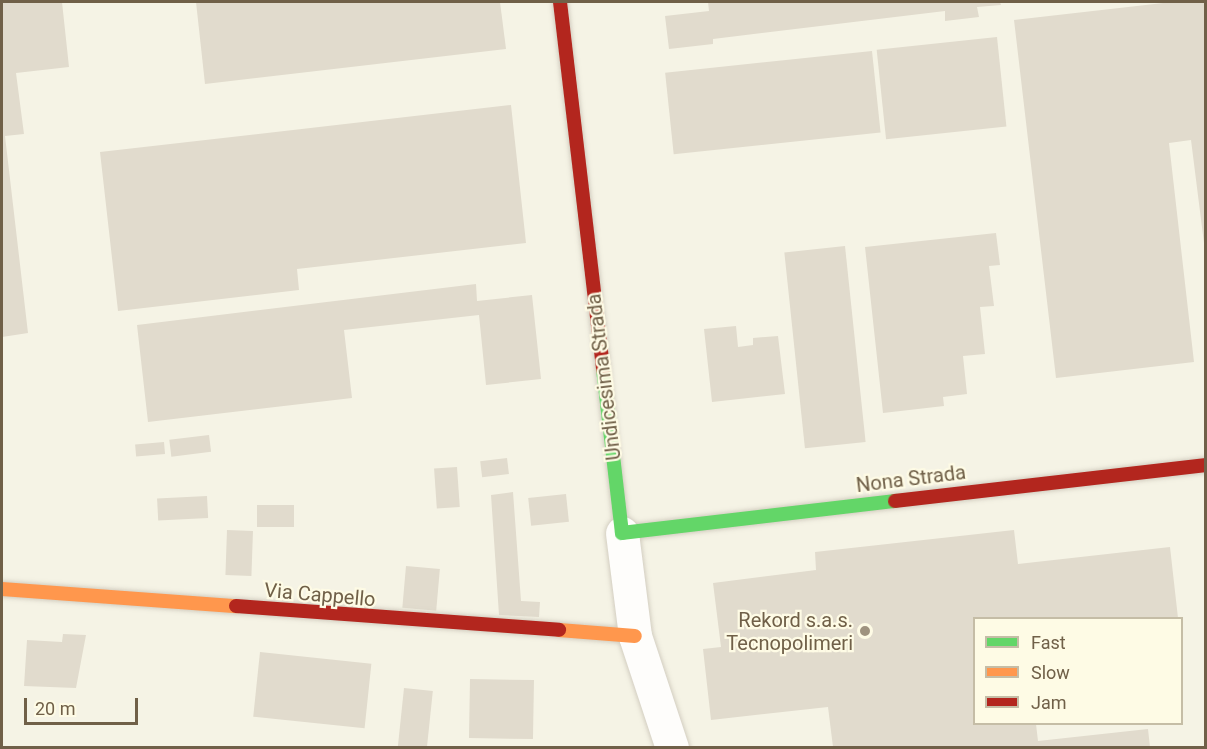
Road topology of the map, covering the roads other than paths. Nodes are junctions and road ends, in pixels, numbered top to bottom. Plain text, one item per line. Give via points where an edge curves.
1 (560, 2) edge
2 (1206, 465) edge
3 (622, 533) junction
4 (2, 589) edge
5 (634, 636) junction
6 (672, 747) edge

1 - 3 street, Undicesima Strada
2 - 3 street, Nona Strada
3 - 5 street, Undicesima Strada
4 - 5 street, Via Cappello
5 - 6 street, Undicesima Strada

